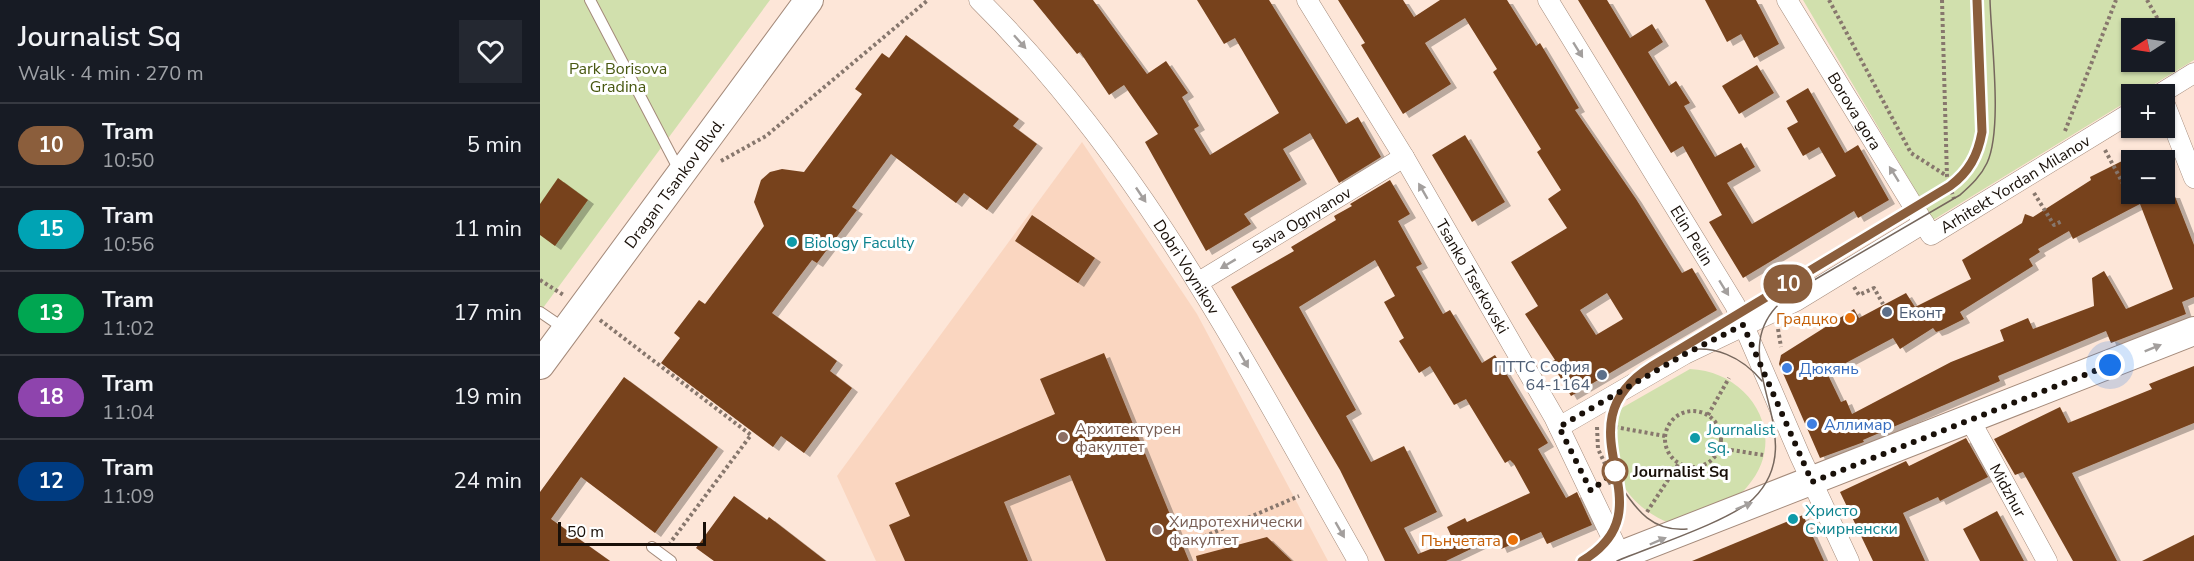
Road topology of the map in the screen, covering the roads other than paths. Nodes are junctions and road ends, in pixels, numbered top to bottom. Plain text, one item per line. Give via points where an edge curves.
1 (590, 0) edge
2 (809, 0) edge
3 (979, 0) edge
4 (1306, 0) edge
5 (1548, 0) edge
6 (1787, 0) edge
7 (2194, 74) edge
8 (2175, 87) edge
9 (2121, 119) edge
10 (2175, 129) edge
11 (1404, 157) junction
12 (681, 174) junction
13 (2194, 178) edge
14 (1924, 223) junction
15 (1199, 282) junction
16 (540, 312) edge
17 (1743, 325) junction
18 (566, 330) junction
19 (2194, 332) edge
20 (540, 365) edge
21 (1970, 420) junction
22 (1559, 427) junction
23 (1812, 482) junction
24 (652, 547) dead end
25 (667, 557) edge
26 (1617, 560) edge
27 (1358, 561) edge
28 (1849, 561) edge
29 (2046, 561) edge

1 - 12 lane
2 - 12 street, Dragan Tsankov Blvd.
3 -> 15 street, Dobri Voynikov via 1083,115
4 - 11 street, Tsanko Tserkovski
5 -> 17 street, Elin Pelin via 1735,305
14 -> 6 street, Borova gora
7 - 8 street
9 - 14 street, Arhitekt Yordan Milanov via 1932,235
10 - 13 street
11 -> 15 street, Sava Ognyanov
22 -> 11 street, Tsanko Tserkovski
12 - 18 street, Dragan Tsankov Blvd.
14 - 17 street, Arhitekt Yordan Milanov via 1796,301
15 -> 27 street, Dobri Voynikov
16 - 18 lane
17 - 22 street
17 - 23 street, Elin Pelin
18 - 20 street, Dragan Tsankov Blvd.
21 -> 19 street
21 - 23 street
21 - 29 street, Midzhur
22 - 26 street, Tsanko Tserkovski
26 -> 23 street
23 - 28 street, Elin Pelin
24 - 25 lane

